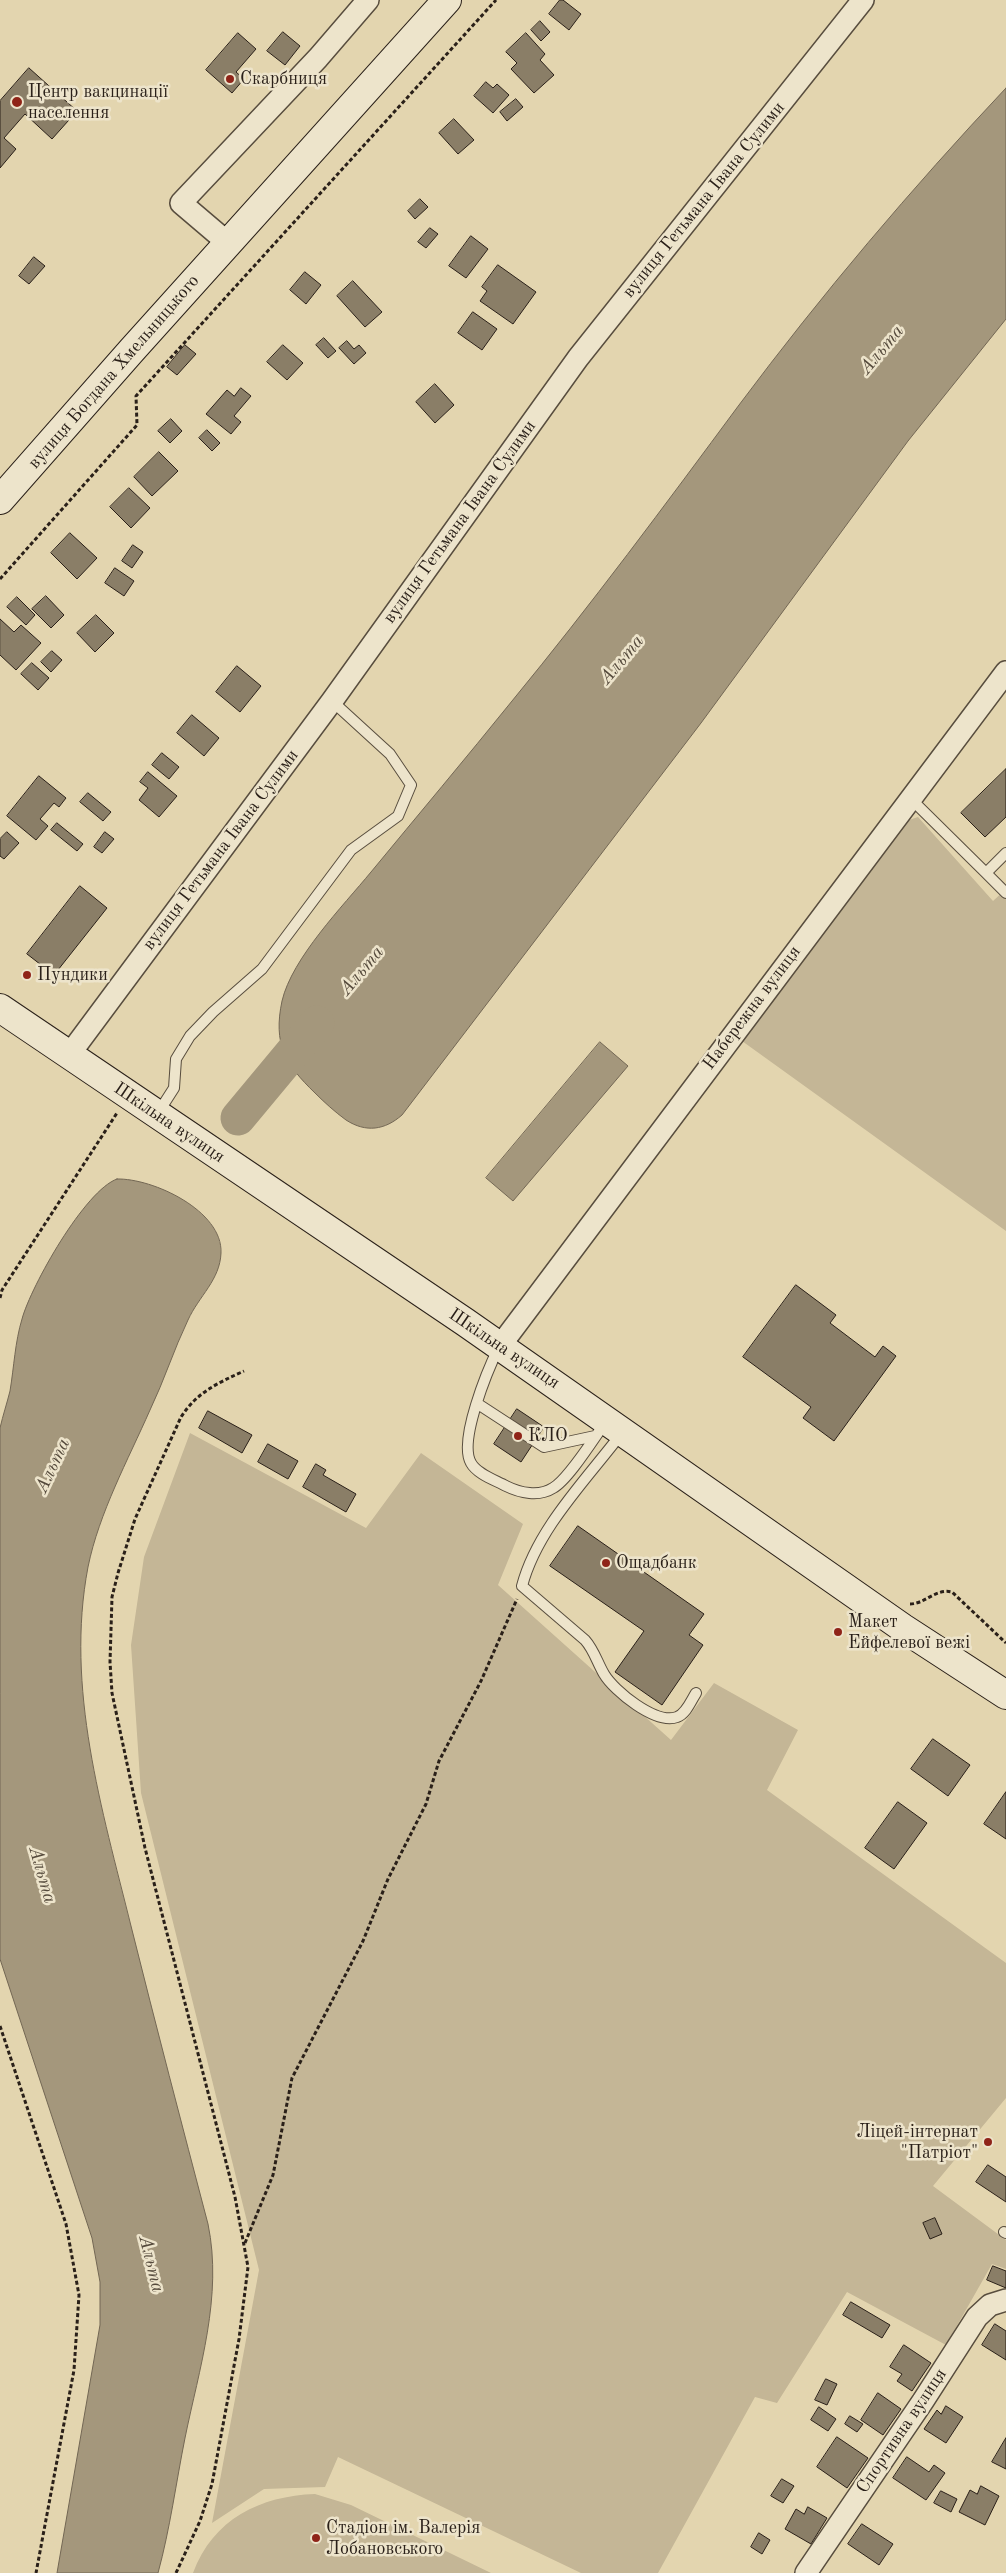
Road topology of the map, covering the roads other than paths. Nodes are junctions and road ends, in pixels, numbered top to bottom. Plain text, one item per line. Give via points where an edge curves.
1 (368, 0) edge
2 (447, 0) edge
3 (863, 0) edge
4 (228, 243) junction
5 (0, 500) edge
6 (1006, 672) edge
7 (332, 701) junction
8 (910, 798) junction
9 (1006, 853) edge
10 (986, 873) junction
11 (1006, 893) edge
12 (0, 1008) edge
13 (69, 1055) junction
14 (157, 1115) junction
15 (500, 1346) junction
16 (478, 1404) junction
17 (609, 1429) junction
18 (696, 1693) dead end
19 (1006, 1694) edge
20 (1006, 2300) edge
21 (806, 2573) edge

1 - 4 street via 313,64 181,203
2 - 4 main road, вулиця Богдана Хмельницького
3 - 7 street, вулиця Гетьмана Івана Сулими via 578,358
4 - 5 main road, вулиця Богдана Хмельницького
6 - 8 street, Набережна вулиця
7 - 13 street, вулиця Гетьмана Івана Сулими
7 - 14 lane via 390,754 411,785 398,816 351,850 262,969 190,1036 176,1059 174,1088
8 - 10 lane
8 - 15 street, Набережна вулиця
9 - 10 lane
10 - 11 lane
12 - 13 main road, Шкільна вулиця
13 - 14 main road, Шкільна вулиця
14 - 15 main road, Шкільна вулиця
15 - 16 lane
15 - 17 main road, Шкільна вулиця
16 - 17 lane via 544,1447
16 - 17 lane via 467,1438 471,1463 478,1470 521,1492 533,1494 554,1488
17 - 18 lane via 550,1526 527,1568 522,1586 585,1640 593,1649 603,1673 644,1710 660,1717 676,1717 684,1712
17 - 19 main road, Шкільна вулиця
20 - 21 street, Спортивна вулиця via 990,2305 977,2317

